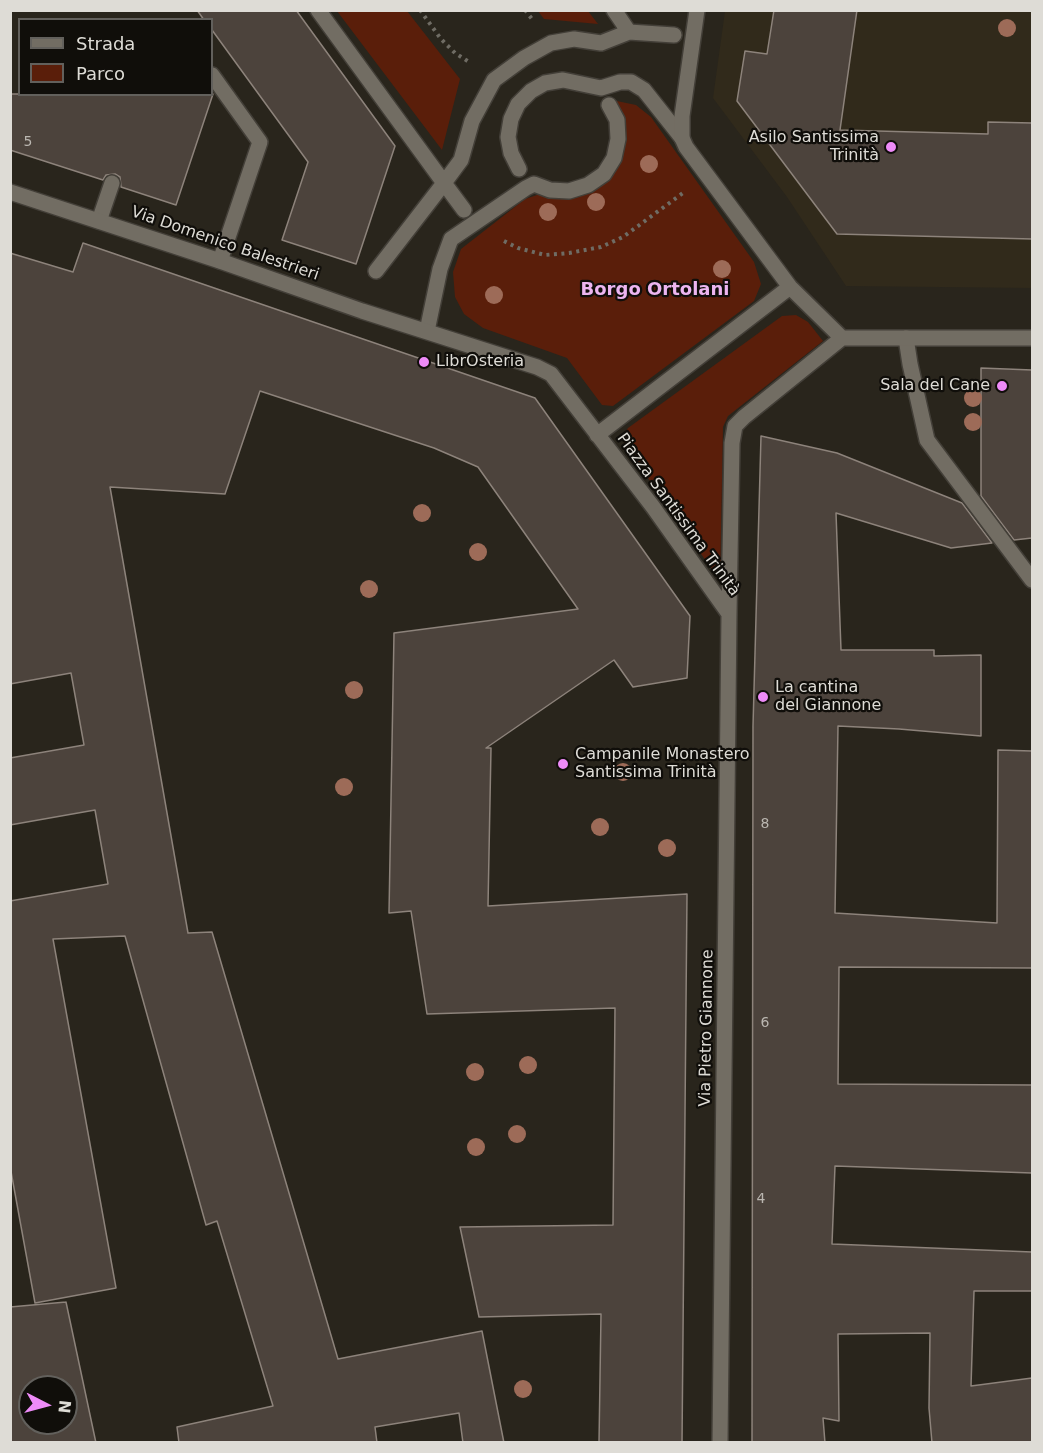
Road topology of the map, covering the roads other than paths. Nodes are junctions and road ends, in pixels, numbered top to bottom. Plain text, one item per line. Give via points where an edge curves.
1 (318, 10) edge
2 (614, 10) edge
3 (697, 10) edge
4 (630, 32) junction
5 (674, 35) dead end
6 (213, 76) edge
7 (609, 105) dead end
8 (682, 138) junction
9 (519, 169) dead end
10 (112, 183) dead end
11 (444, 183) junction
12 (10, 192) edge
13 (464, 210) dead end
14 (99, 221) junction
15 (220, 261) junction
16 (376, 271) dead end
17 (790, 287) junction
18 (427, 331) junction
19 (842, 338) junction
20 (906, 338) junction
21 (1032, 338) edge
22 (597, 435) junction
23 (1032, 580) edge
24 (729, 614) junction
25 (720, 1443) edge

1 - 11 street
2 - 4 street
3 - 8 street
4 - 5 street
4 - 11 street via 601,43 574,39 551,43 494,80 472,121 461,160
6 - 15 street via 260,142
7 - 18 street via 617,120 618,139 614,158 604,174 569,191 534,184 451,239 440,269
8 - 9 street via 644,90 631,82 601,88 563,80 545,83 518,104 511,119 509,145
8 - 17 street
10 - 14 street
11 - 13 street
11 - 16 street
12 - 14 street, Via Domenico Balestrieri
14 - 15 street, Via Domenico Balestrieri
15 - 18 street, Via Domenico Balestrieri
17 - 19 street
17 - 22 street, Piazza Santissima Trinità
18 - 22 street, Piazza Santissima Trinità via 551,374
19 - 20 street
19 - 24 street, Piazza Santissima Trinità via 735,426
20 - 21 street
20 - 23 street via 927,440
22 - 24 street, Piazza Santissima Trinità
24 - 25 street, Via Pietro Giannone

